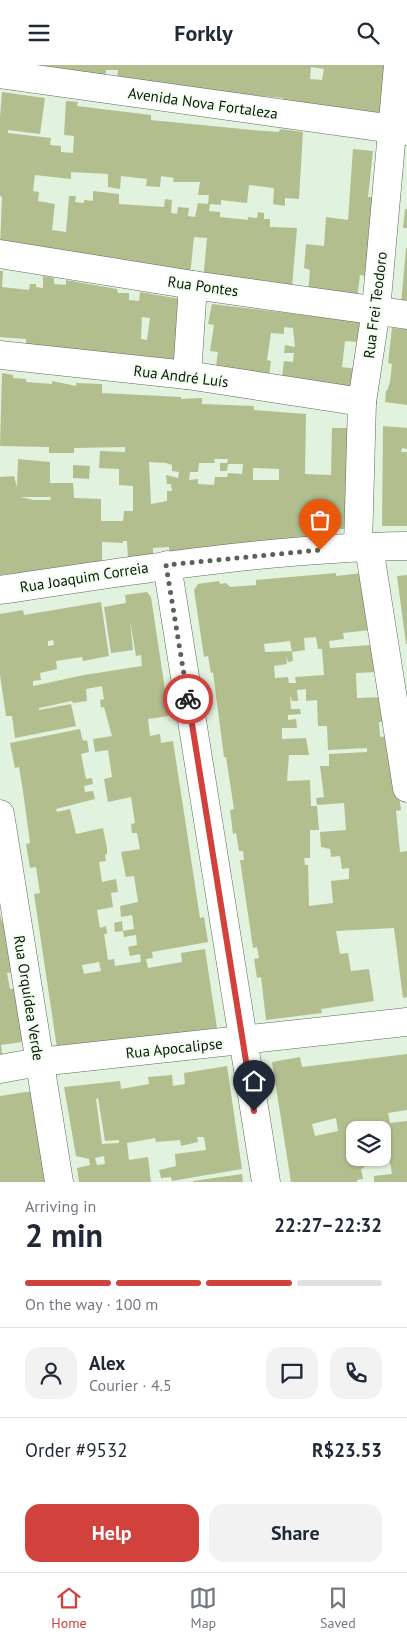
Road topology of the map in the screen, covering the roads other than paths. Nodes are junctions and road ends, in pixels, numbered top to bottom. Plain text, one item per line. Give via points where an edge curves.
1 (398, 65) edge
2 (0, 74) edge
3 (400, 130) edge
4 (0, 254) edge
5 (193, 285) junction
6 (376, 310) junction
7 (407, 315) edge
8 (0, 355) edge
9 (187, 375) junction
10 (362, 402) junction
11 (363, 546) junction
12 (407, 546) edge
13 (166, 565) junction
14 (0, 590) edge
15 (407, 788) edge
16 (0, 814) edge
17 (407, 1022) edge
18 (242, 1041) junction
19 (39, 1062) junction
20 (0, 1069) edge
21 (59, 1182) edge
22 (266, 1182) edge

1 - 3 street, Rua Frei Teodoro
2 - 3 street, Avenida Nova Fortaleza
3 - 6 street, Rua Frei Teodoro
4 - 5 street, Rua Pontes
5 - 6 street, Rua Pontes
5 - 9 street
6 - 7 street, Rua Pontes
6 - 10 street, Rua Frei Teodoro
8 - 9 street, Rua André Luís
9 - 10 street, Rua André Luís
10 - 11 street, Rua Frei Teodoro
11 - 12 street, Rua Joaquim Correia
11 - 13 street, Rua Joaquim Correia
11 - 15 street, Rua Frei Teodoro
13 - 14 street, Rua Joaquim Correia
13 - 18 street
16 - 19 street, Rua Orquídea Verde
17 - 18 street, Rua Apocalipse
18 - 19 street, Rua Apocalipse
18 - 22 street
19 - 20 street, Rua Apocalipse
19 - 21 street, Rua Orquídea Verde

